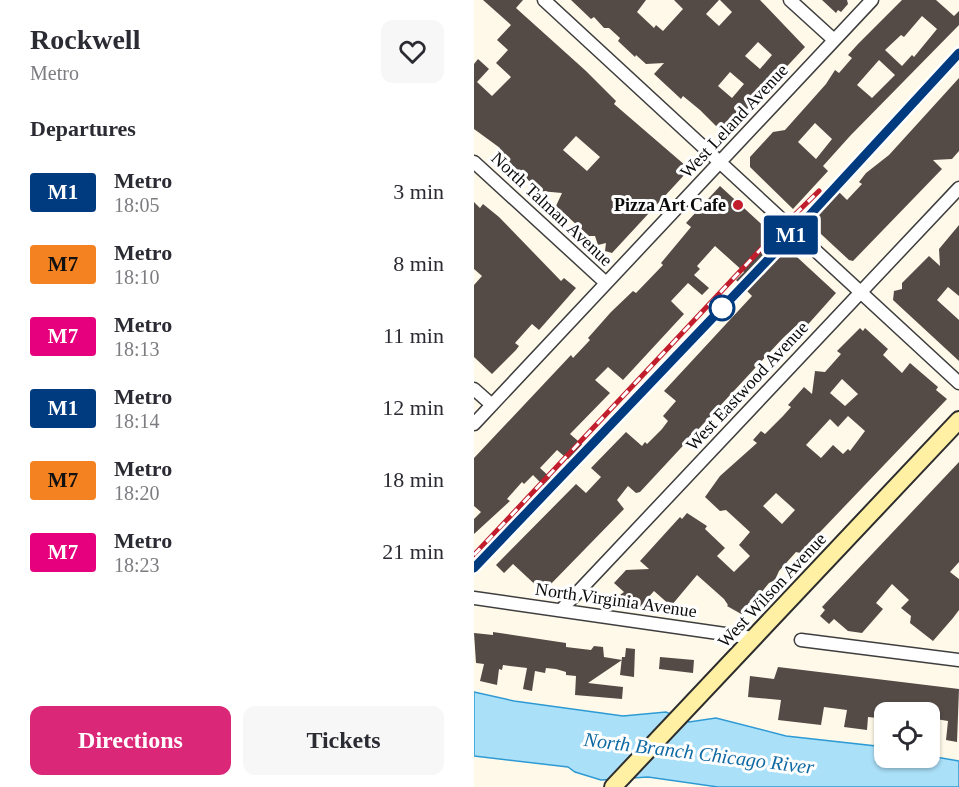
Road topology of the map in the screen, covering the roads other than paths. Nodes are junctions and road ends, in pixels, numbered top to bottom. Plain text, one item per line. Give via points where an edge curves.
1 (544, 0) edge
2 (790, 0) edge
3 (872, 0) edge
4 (834, 40) junction
5 (474, 162) edge
6 (720, 162) junction
7 (959, 188) edge
8 (606, 283) junction
9 (861, 292) junction
10 (959, 383) edge
11 (474, 389) edge
12 (492, 405) junction
13 (959, 420) edge
14 (474, 424) edge
15 (474, 598) edge
16 (561, 610) junction
17 (753, 638) junction
18 (801, 640) dead end
19 (956, 656) edge
20 (614, 786) edge

1 - 6 street
2 - 4 street
3 - 4 street, West Leland Avenue
4 - 6 street, West Leland Avenue
5 - 8 street, North Talman Avenue
6 - 8 street, West Leland Avenue
6 - 9 street
7 - 9 street, West Eastwood Avenue
8 - 12 street, West Leland Avenue
9 - 10 street
9 - 16 street, West Eastwood Avenue
11 - 12 street
12 - 14 street, West Leland Avenue
13 - 17 street, West Wilson Avenue
15 - 16 street, North Virginia Avenue
16 - 17 street, North Virginia Avenue
17 - 20 street, West Wilson Avenue
18 - 19 street

